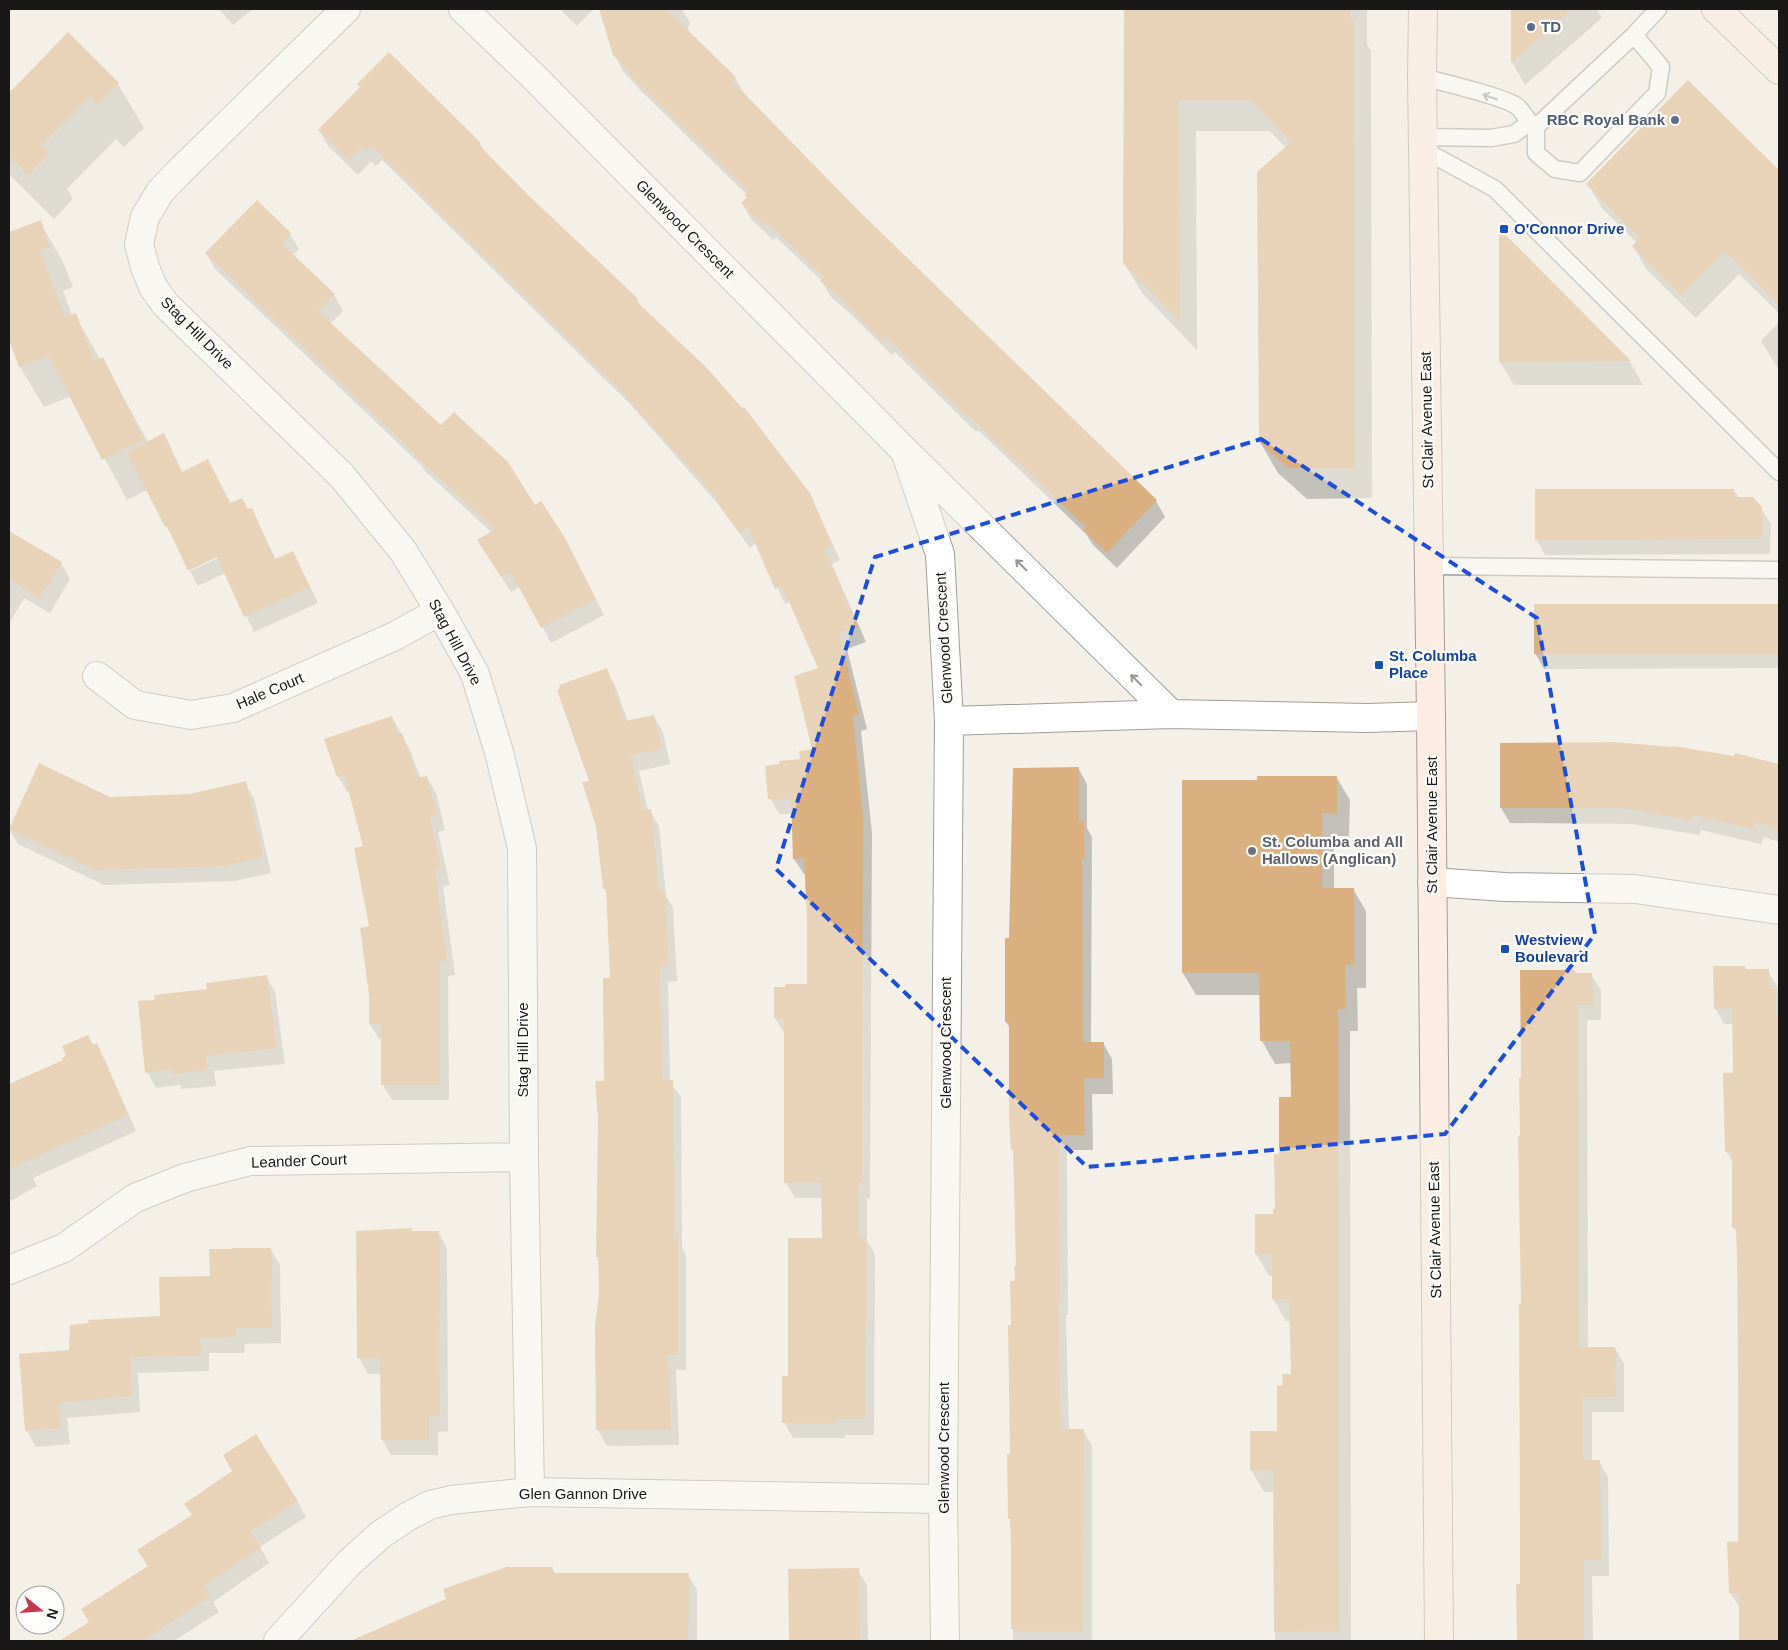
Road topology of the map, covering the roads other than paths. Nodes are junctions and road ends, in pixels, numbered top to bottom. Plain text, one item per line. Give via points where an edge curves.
1 (346, 9) edge
2 (462, 9) edge
3 (1658, 9) edge
4 (1716, 9) edge
5 (1424, 11) edge
6 (1634, 35) junction
7 (1779, 70) edge
8 (1422, 77) junction
9 (1532, 125) junction
10 (1424, 144) junction
11 (905, 451) junction
12 (1779, 472) edge
13 (1429, 566) junction
14 (1779, 570) edge
15 (440, 612) junction
16 (96, 676) dead end
17 (1171, 714) junction
18 (1431, 716) junction
19 (948, 721) junction
20 (1432, 882) junction
21 (1779, 910) edge
22 (524, 1157) junction
23 (9, 1270) edge
24 (530, 1492) junction
25 (943, 1499) junction
26 (278, 1641) edge
27 (945, 1641) edge
28 (1440, 1641) edge

1 - 15 street, Stag Hill Drive via 160,192 145,217 139,244 153,287 166,305 342,476 403,551
2 - 11 street, Glenwood Crescent via 531,74
3 - 6 lane
4 - 7 main road
5 - 8 main road, St Clair Avenue East
6 - 9 lane
6 - 9 lane via 1661,67 1657,94 1580,173 1555,169 1536,153
9 -> 8 lane via 1517,106
8 - 10 main road, St Clair Avenue East
9 - 10 lane via 1514,134
10 - 12 lane via 1495,189
10 - 13 main road, St Clair Avenue East
17 -> 11 street, Glenwood Crescent
11 - 19 street, Glenwood Crescent via 940,554
13 - 14 lane
13 - 18 main road, St Clair Avenue East
15 - 16 street, Hale Court via 395,636 233,708 191,715 135,705
15 - 22 street, Stag Hill Drive via 475,674 499,752 522,848
17 - 18 street
17 - 19 street
18 - 20 main road, St Clair Avenue East
19 - 25 street, Glenwood Crescent
20 - 21 street via 1635,889
20 - 28 main road, St Clair Avenue East
22 - 23 street, Leander Court via 250,1161 185,1178 135,1198 64,1248
22 - 24 street, Stag Hill Drive
24 - 25 street, Glen Gannon Drive
24 - 26 street, Glen Gannon Drive via 451,1500 407,1517 380,1535 350,1563
25 - 27 street, Glenwood Crescent

